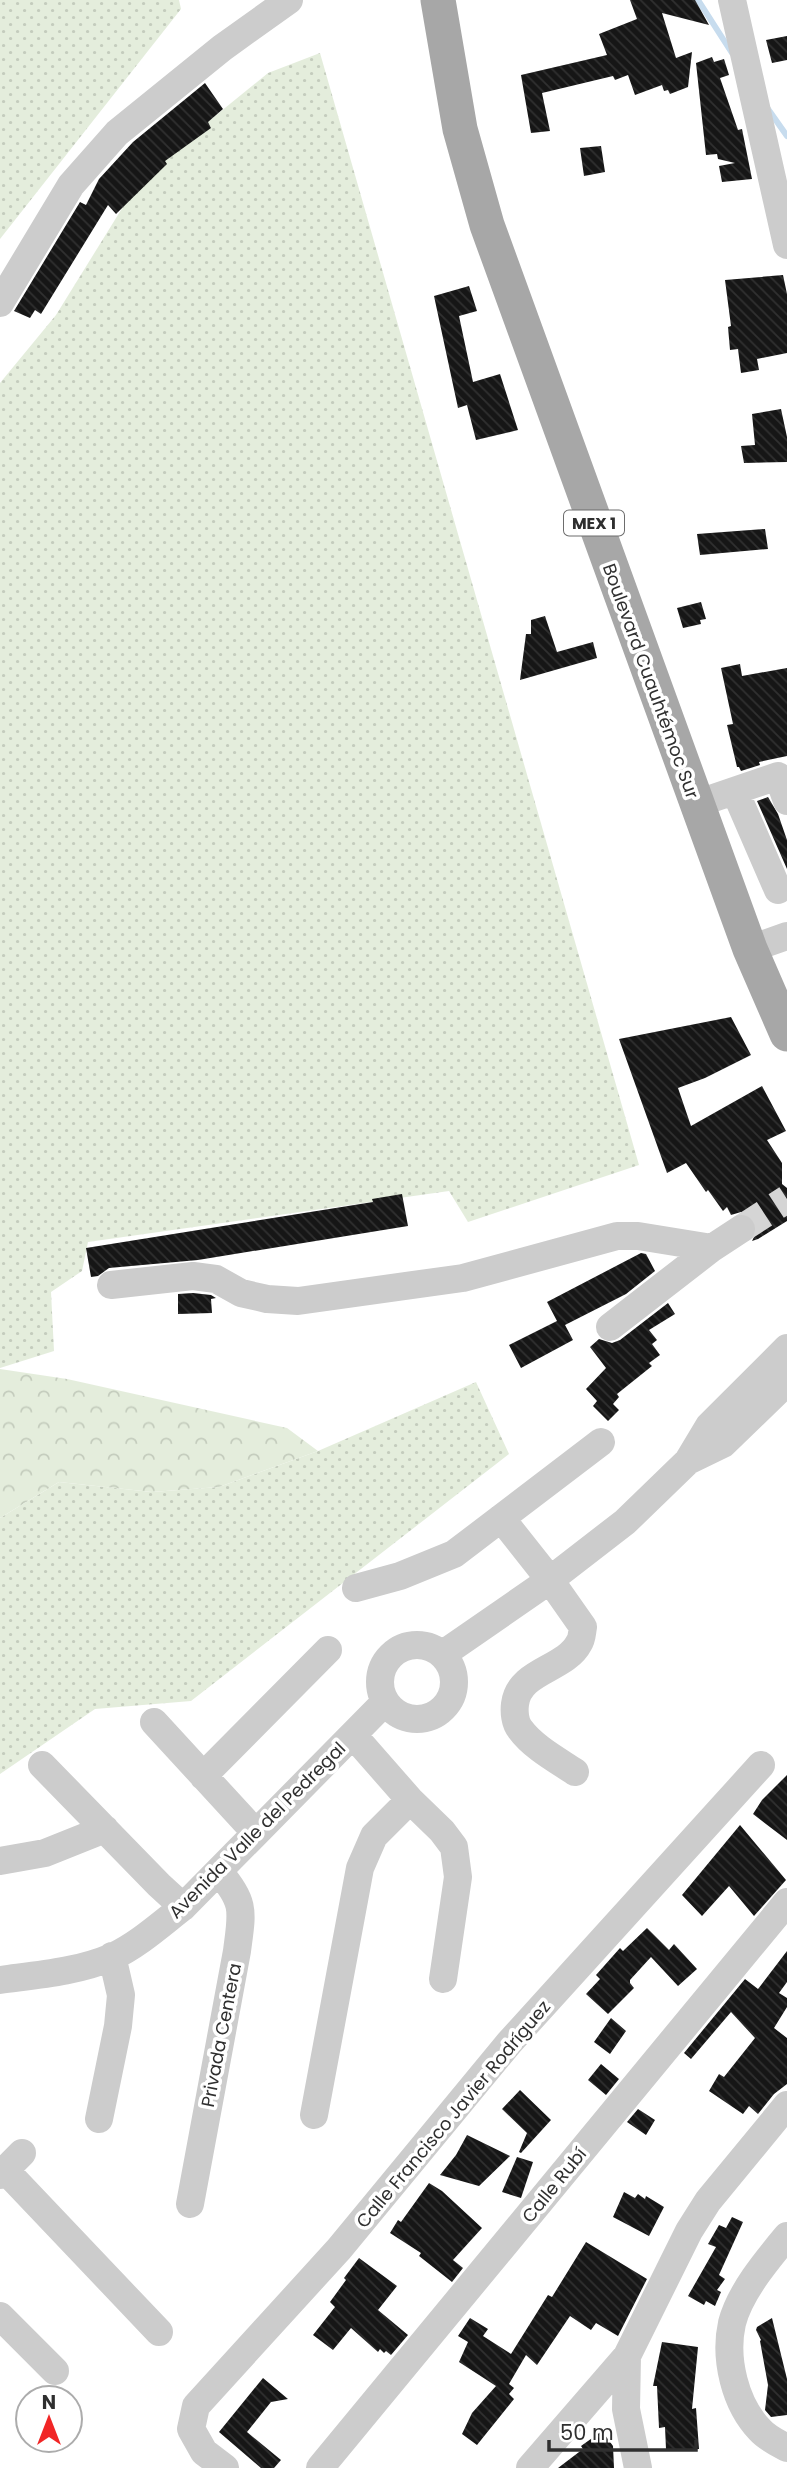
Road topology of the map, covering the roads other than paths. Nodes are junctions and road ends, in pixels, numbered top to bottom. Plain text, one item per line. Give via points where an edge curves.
1 (289, 0) edge
2 (438, 0) edge
3 (732, 2) edge
4 (787, 245) edge
5 (0, 303) edge
6 (735, 791) junction
7 (787, 801) edge
8 (696, 804) junction
9 (784, 894) edge
10 (787, 936) edge
11 (750, 949) junction
12 (787, 1034) edge
13 (741, 1229) tunnel mouth
14 (712, 1248) junction
15 (111, 1284) dead end
16 (610, 1327) dead end
17 (784, 1366) edge
18 (601, 1442) dead end
19 (501, 1518) junction
20 (550, 1580) junction
21 (356, 1588) dead end
22 (328, 1650) dead end
23 (443, 1654) junction
24 (385, 1702) junction
25 (154, 1722) dead end
26 (353, 1735) junction
27 (42, 1765) dead end
28 (761, 1765) dead end
29 (575, 1772) dead end
30 (203, 1776) junction
31 (410, 1800) junction
32 (105, 1829) junction
33 (256, 1833) junction
34 (0, 1861) edge
35 (219, 1872) junction
36 (787, 1902) edge
37 (183, 1907) junction
38 (113, 1956) junction
39 (443, 1979) dead end
40 (0, 1980) edge
41 (787, 2105) edge
42 (314, 2115) dead end
43 (99, 2119) dead end
44 (9, 2166) edge
45 (190, 2204) dead end
46 (787, 2236) edge
47 (0, 2316) edge
48 (159, 2332) dead end
49 (627, 2356) junction
50 (55, 2371) dead end
51 (626, 2409) junction
52 (787, 2448) edge
53 (787, 2458) edge
54 (225, 2468) edge
55 (320, 2468) edge
56 (530, 2468) edge
57 (620, 2468) edge
58 (638, 2468) edge
59 (776, 2468) edge

1 - 5 street via 117,133 72,185
2 - 8 main road, Boulevard Cuauhtémoc Sur / MEX 1 via 460,129 487,225
3 - 4 street
6 - 7 street via 778,776
6 - 8 street
6 - 9 street
8 - 11 main road, Boulevard Cuauhtémoc Sur / MEX 1
10 - 11 street
11 - 12 main road, Boulevard Cuauhtémoc Sur / MEX 1
13 - 14 street
14 - 15 street via 617,1236 463,1278 298,1301 241,1293 216,1279 193,1276
14 - 16 street
17 - 20 street via 723,1444 688,1461 625,1522
18 - 19 street
19 - 20 street
19 - 21 street via 453,1554
20 - 23 street
20 - 29 street via 583,1628 580,1642 516,1693 514,1711 525,1735
22 - 30 street
23 - 24 street via 413,1644 393,1653 381,1671
23 - 24 street via 455,1683 442,1711 411,1719
24 - 26 street, Avenida Valle del Pedregal
25 - 30 street
26 - 31 street
26 - 33 street, Avenida Valle del Pedregal
27 - 32 street
28 - 54 street, Calle Francisco Javier Rodríguez via 509,2043 339,2249 196,2406 191,2429 204,2452
30 - 33 street
31 - 39 street via 454,1847 458,1877
31 - 42 street via 374,1836 360,1868
32 - 34 street via 45,1853
32 - 37 street
33 - 35 street, Avenida Valle del Pedregal
35 - 37 street, Avenida Valle del Pedregal
35 - 45 street, Privada Centera via 236,1891 241,1915
36 - 55 street, Calle Rubí
37 - 38 street, Avenida Valle del Pedregal
38 - 40 street, Avenida Valle del Pedregal via 75,1968
38 - 43 street via 121,1995
41 - 49 street via 708,2200
44 - 48 street
46 - 52 street via 751,2282 733,2322 730,2358 739,2400 760,2431
47 - 50 street
49 - 51 street
49 - 56 street
51 - 57 street
51 - 58 street
53 - 59 street

